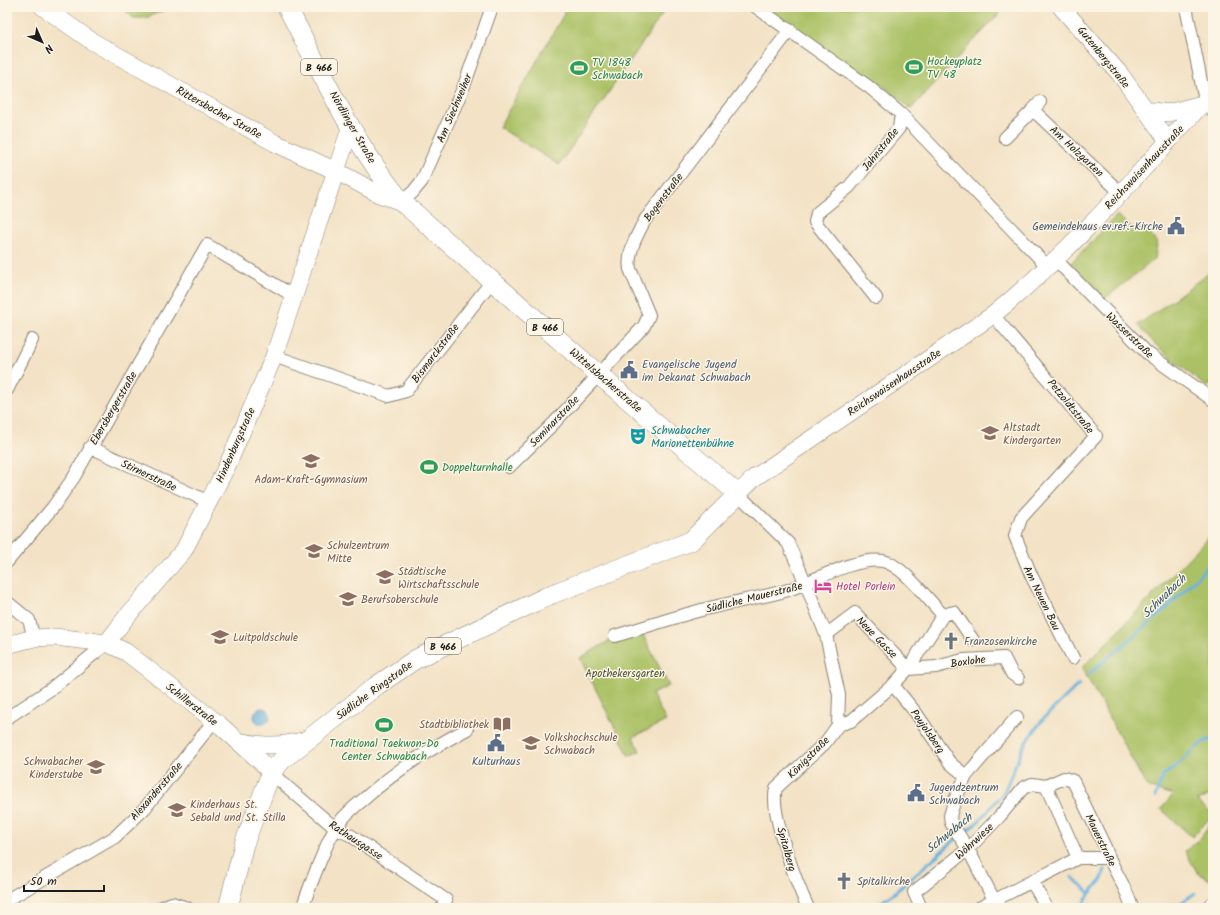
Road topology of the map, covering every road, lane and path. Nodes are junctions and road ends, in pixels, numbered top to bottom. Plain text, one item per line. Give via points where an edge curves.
1 (43, 7) edge
2 (287, 7) edge
3 (492, 7) edge
4 (756, 7) edge
5 (1061, 7) edge
6 (1186, 7) edge
7 (790, 30) junction
8 (1208, 103) edge
9 (1145, 110) junction
10 (901, 114) junction
11 (351, 126) junction
12 (1005, 138) dead end
13 (1168, 141) junction
14 (336, 171) junction
15 (1121, 193) junction
16 (402, 202) junction
17 (1052, 264) junction
18 (492, 281) junction
19 (294, 296) junction
20 (876, 298) dead end
21 (993, 315) junction
22 (32, 340) dead end
23 (274, 356) junction
24 (598, 374) junction
25 (7, 390) edge
26 (1213, 400) edge
27 (90, 446) junction
28 (509, 467) dead end
29 (738, 494) junction
30 (209, 502) junction
31 (1015, 536) joint
32 (7, 562) edge
33 (806, 584) junction
34 (7, 602) edge
35 (942, 615) junction
36 (826, 634) junction
37 (615, 636) dead end
38 (34, 638) junction
39 (973, 640) dead end
40 (107, 643) junction
41 (7, 645) edge
42 (1073, 658) dead end
43 (908, 669) junction
44 (1018, 678) dead end
45 (893, 685) junction
46 (1017, 717) dead end
47 (7, 718) edge
48 (214, 721) junction
49 (838, 725) junction
50 (467, 729) dead end
51 (307, 740) junction
52 (238, 741) junction
53 (270, 773) junction
54 (966, 776) junction
55 (1064, 778) joint
56 (1046, 786) junction
57 (776, 788) joint
58 (335, 828) junction
59 (966, 846) junction
60 (1078, 858) junction
61 (1108, 858) junction
62 (1032, 882) junction
63 (7, 900) edge
64 (994, 900) junction
65 (444, 904) edge
66 (160, 908) edge
67 (187, 908) edge
68 (228, 908) edge
69 (302, 908) edge
70 (808, 908) edge
71 (921, 908) edge
72 (979, 908) edge
73 (1047, 908) edge
74 (1132, 908) edge

1 - 14 street, Rittersbacher Straße via 93,42 275,143
2 - 11 main road, Nördlinger Straße / B 466
3 - 16 street, Am Siechweiher via 464,86 422,181
4 - 7 street, Jahnstraße
5 - 9 street, Gutenbergstraße via 1120,74
6 - 8 street
7 - 10 street, Jahnstraße via 869,87
7 - 24 street, Bogenstraße via 645,220 634,242 629,262 649,315 644,326
8 - 9 street via 1168,113
8 - 13 street, Reichswaisenhausstraße
9 - 13 street, Gutenbergstraße
10 - 17 street
10 - 20 street, Jahnstraße via 899,128 849,187 816,213 815,222
11 - 14 street, Hindenburgstraße
11 - 16 main road, Nördlinger Straße / B 466 via 384,181
12 - 15 street, Am Holzgarten via 1036,106
13 - 15 street, Reichswaisenhausstraße
14 - 16 street, Rittersbacher Straße via 379,194
14 - 19 street, Hindenburgstraße
15 - 17 street, Reichswaisenhausstraße
16 - 18 main road, Wittelsbacherstraße / B 466
17 - 21 street, Reichswaisenhausstraße
17 - 26 street, Wasserstraße via 1147,353
18 - 23 street, Bismarckstraße via 406,391 389,396
18 - 24 main road, Wittelsbacherstraße / B 466
19 - 23 street, Hindenburgstraße
19 - 27 street, Ebersbergerstraße via 207,245
21 - 29 street, Reichswaisenhausstraße via 754,478
21 - 31 street, Petzoldtstraße via 1096,436 1021,518
22 - 25 street
23 - 30 street, Hindenburgstraße
24 - 28 street, Seminarstraße via 553,424
24 - 29 main road, Wittelsbacherstraße / B 466
27 - 30 street, Stirnerstraße
27 - 32 street, Ebersbergerstraße via 74,477 53,507
29 - 33 street via 788,543
29 - 51 main road, Südliche Ringstraße / B 466 via 691,541 552,594 416,659 376,686
30 - 40 street, Hindenburgstraße via 184,550
31 - 42 street, Am Neuen Bau via 1021,555
33 - 35 street, Südliche Mauerstraße via 830,573 863,563 881,561 893,565
33 - 36 street
33 - 37 street, Südliche Mauerstraße via 706,609
34 - 38 street via 29,620
35 - 39 street, Boxlohe via 954,612
35 - 43 street
36 - 43 street, Neue Gasse via 854,613
36 - 49 street via 839,696
38 - 40 street via 54,637
38 - 41 street
40 - 47 street via 51,689
40 - 48 street, Schillerstraße via 126,652
43 - 44 street, Boxlohe via 936,667 963,660 1004,658 1012,674
43 - 45 street
45 - 49 street via 851,721
45 - 54 street, Poujolsberg via 916,713 950,763
46 - 54 street
48 - 52 street, Schillerstraße
48 - 63 street, Alexanderstraße via 145,808 115,837
49 - 57 street, Königstraße via 825,743
50 - 58 street via 392,774
51 - 52 street via 281,746 261,746
51 - 53 main road, Südliche Ringstraße / B 466
52 - 53 street, Schillerstraße
53 - 58 street, Rathausgasse
53 - 68 main road, Südliche Ringstraße / B 466 via 244,844
54 - 59 street via 950,816 951,823
55 - 56 street, Wöhrwiese
55 - 61 street, Mauerstraße via 1073,781
56 - 59 street, Wöhrwiese via 1032,784 1023,788 1000,816
56 - 60 street
57 - 70 street, Spitalberg via 776,812 798,885
58 - 65 street, Rathausgasse via 350,835
58 - 69 street
59 - 64 street
59 - 71 street, Wöhrwiese via 914,892
60 - 61 street
60 - 62 street
61 - 74 street, Mauerstraße via 1130,898
62 - 64 street
62 - 73 street
64 - 72 street
66 - 67 street via 172,903

